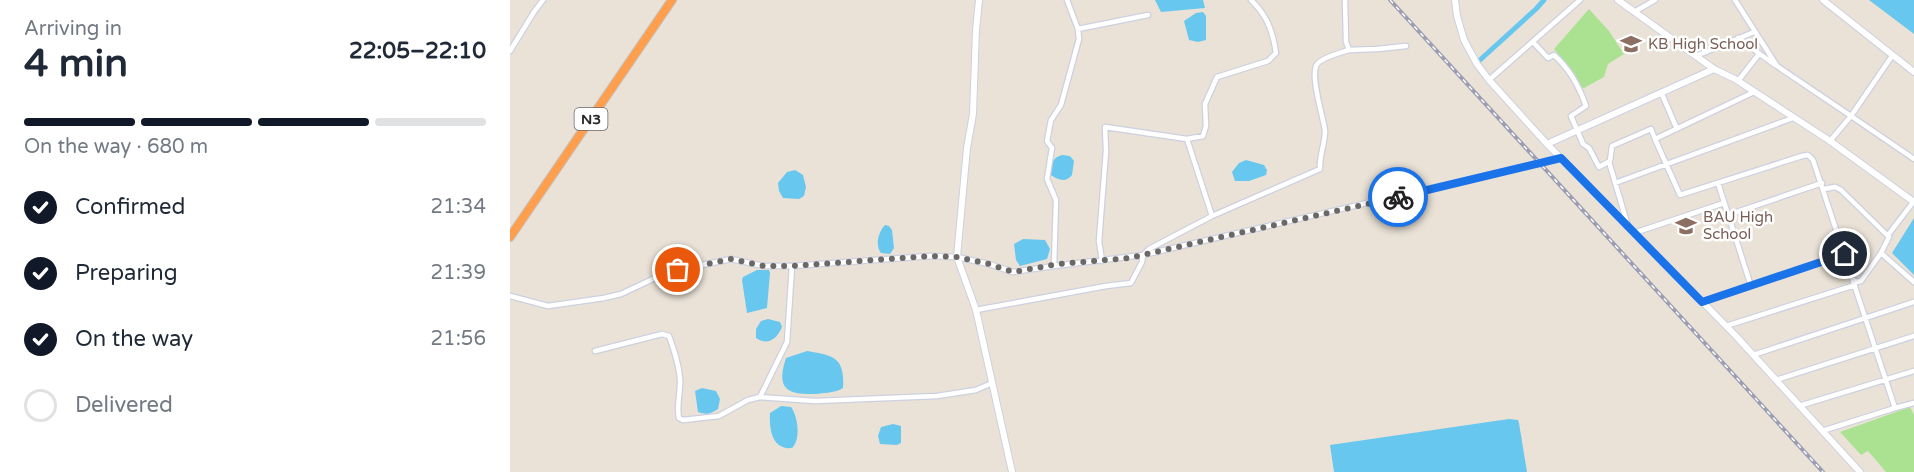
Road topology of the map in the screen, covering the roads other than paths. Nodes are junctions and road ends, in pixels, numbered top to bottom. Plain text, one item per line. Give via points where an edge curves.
1 (543, 0) edge
2 (672, 0) edge
3 (979, 0) edge
4 (1067, 0) edge
5 (1251, 0) edge
6 (1345, 0) edge
7 (1455, 0) edge
8 (1580, 0) edge
9 (1618, 0) edge
10 (1655, 0) edge
11 (1735, 0) edge
12 (1823, 0) edge
13 (1634, 12) junction
14 (1148, 15) dead end
15 (1078, 29) junction
16 (1754, 32) junction
17 (1738, 38) junction
18 (1533, 42) junction
19 (1406, 46) dead end
20 (1349, 50) junction
21 (510, 51) edge
22 (1759, 54) junction
23 (1696, 56) junction
24 (1892, 56) junction
25 (1777, 66) junction
26 (1714, 69) junction
27 (1914, 72) edge
28 (1489, 80) junction
29 (1738, 81) junction
30 (1661, 92) junction
31 (1754, 92) junction
32 (1851, 116) junction
33 (1793, 118) junction
34 (1677, 129) junction
35 (1577, 130) junction
36 (1187, 139) junction
37 (1655, 139) junction
38 (1830, 141) junction
39 (1547, 144) junction
40 (1561, 158) junction
41 (1914, 159) edge
42 (1609, 162) junction
43 (1666, 165) junction
44 (1615, 183) junction
45 (1718, 183) junction
46 (1822, 183) junction
47 (1824, 189) junction
48 (1914, 202) edge
49 (1724, 203) junction
50 (1728, 214) junction
51 (1212, 216) junction
52 (1631, 230) junction
53 (1888, 235) junction
54 (510, 237) edge
55 (1881, 253) junction
56 (1845, 254) junction
57 (1143, 255) junction
58 (957, 257) junction
59 (1101, 261) junction
60 (792, 266) junction
61 (1054, 266) junction
62 (1854, 282) junction
63 (1914, 282) edge
64 (1751, 286) junction
65 (510, 296) edge
66 (1702, 302) junction
67 (1914, 302) edge
68 (976, 310) junction
69 (1866, 317) junction
70 (1726, 326) junction
71 (1914, 336) edge
72 (1876, 348) junction
73 (595, 351) dead end
74 (1753, 355) junction
75 (1914, 371) edge
76 (1776, 380) junction
77 (1886, 380) junction
78 (992, 383) junction
79 (760, 397) junction
80 (1914, 402) edge
81 (1799, 406) junction
82 (1895, 408) junction
83 (1822, 431) junction
84 (1012, 472) edge
85 (1860, 472) edge

1 - 21 street
2 - 54 highway, N3
3 - 58 street via 973,114
4 - 15 street
5 - 36 street via 1267,18 1276,53 1268,61 1217,77 1205,104 1203,135
6 - 20 street
7 - 28 street via 1464,40
8 - 18 street
9 - 13 street
10 - 13 street
11 - 16 street
12 - 24 street
13 - 23 street
14 - 15 street
15 - 61 street via 1079,39 1061,105 1051,120 1047,141 1052,148 1047,178 1057,210
16 - 17 street
16 - 25 street
17 - 22 street
17 - 23 street
18 - 28 street
18 - 35 street via 1548,58 1558,58 1580,89 1586,106 1571,116
19 - 20 street
20 - 51 street via 1316,64 1325,134 1320,169
22 - 25 street
22 - 29 street
23 - 26 street
24 - 27 street
24 - 32 street
25 - 32 street
26 - 29 street
26 - 30 street
28 - 39 street
29 - 31 street
30 - 34 street
30 - 35 street
31 - 33 street
31 - 34 street
32 - 38 street
32 - 41 street
33 - 38 street
33 - 43 street
34 - 37 street
35 - 39 street
35 - 42 street via 1599,167
36 - 51 street
36 - 59 street via 1105,127
37 - 42 street via 1651,129 1612,146
37 - 43 street
38 - 48 street
39 - 40 street
40 - 52 street
40 - 57 street
42 - 44 street
43 - 44 street
43 - 45 street via 1680,195
44 - 52 street
45 - 46 street via 1808,155
45 - 49 street
46 - 47 street
46 - 50 street
47 - 53 street via 1841,190
47 - 56 street
48 - 53 street
49 - 50 street
49 - 52 street
50 - 64 street
51 - 57 street
52 - 66 street
53 - 55 street
55 - 62 street via 1861,281
55 - 63 street
56 - 62 street
56 - 64 street
57 - 59 street
57 - 68 street via 1131,283
58 - 60 street
58 - 61 street via 1013,272
58 - 68 street
59 - 61 street
60 - 65 street via 764,266 731,259 678,270 621,294 548,306
60 - 79 street via 787,342
62 - 69 street
62 - 70 street
64 - 66 street
66 - 70 street
67 - 69 street
68 - 78 street
69 - 72 street
69 - 74 street
70 - 74 street
71 - 72 street
72 - 76 street
72 - 77 street
73 - 79 street via 662,334 669,336 681,381 677,410 683,420 719,416
74 - 76 street
75 - 77 street
76 - 81 street
77 - 81 street
77 - 82 street
78 - 79 street via 976,390 937,396 815,400
78 - 84 street
80 - 82 street
81 - 83 street
82 - 83 street
83 - 85 street

